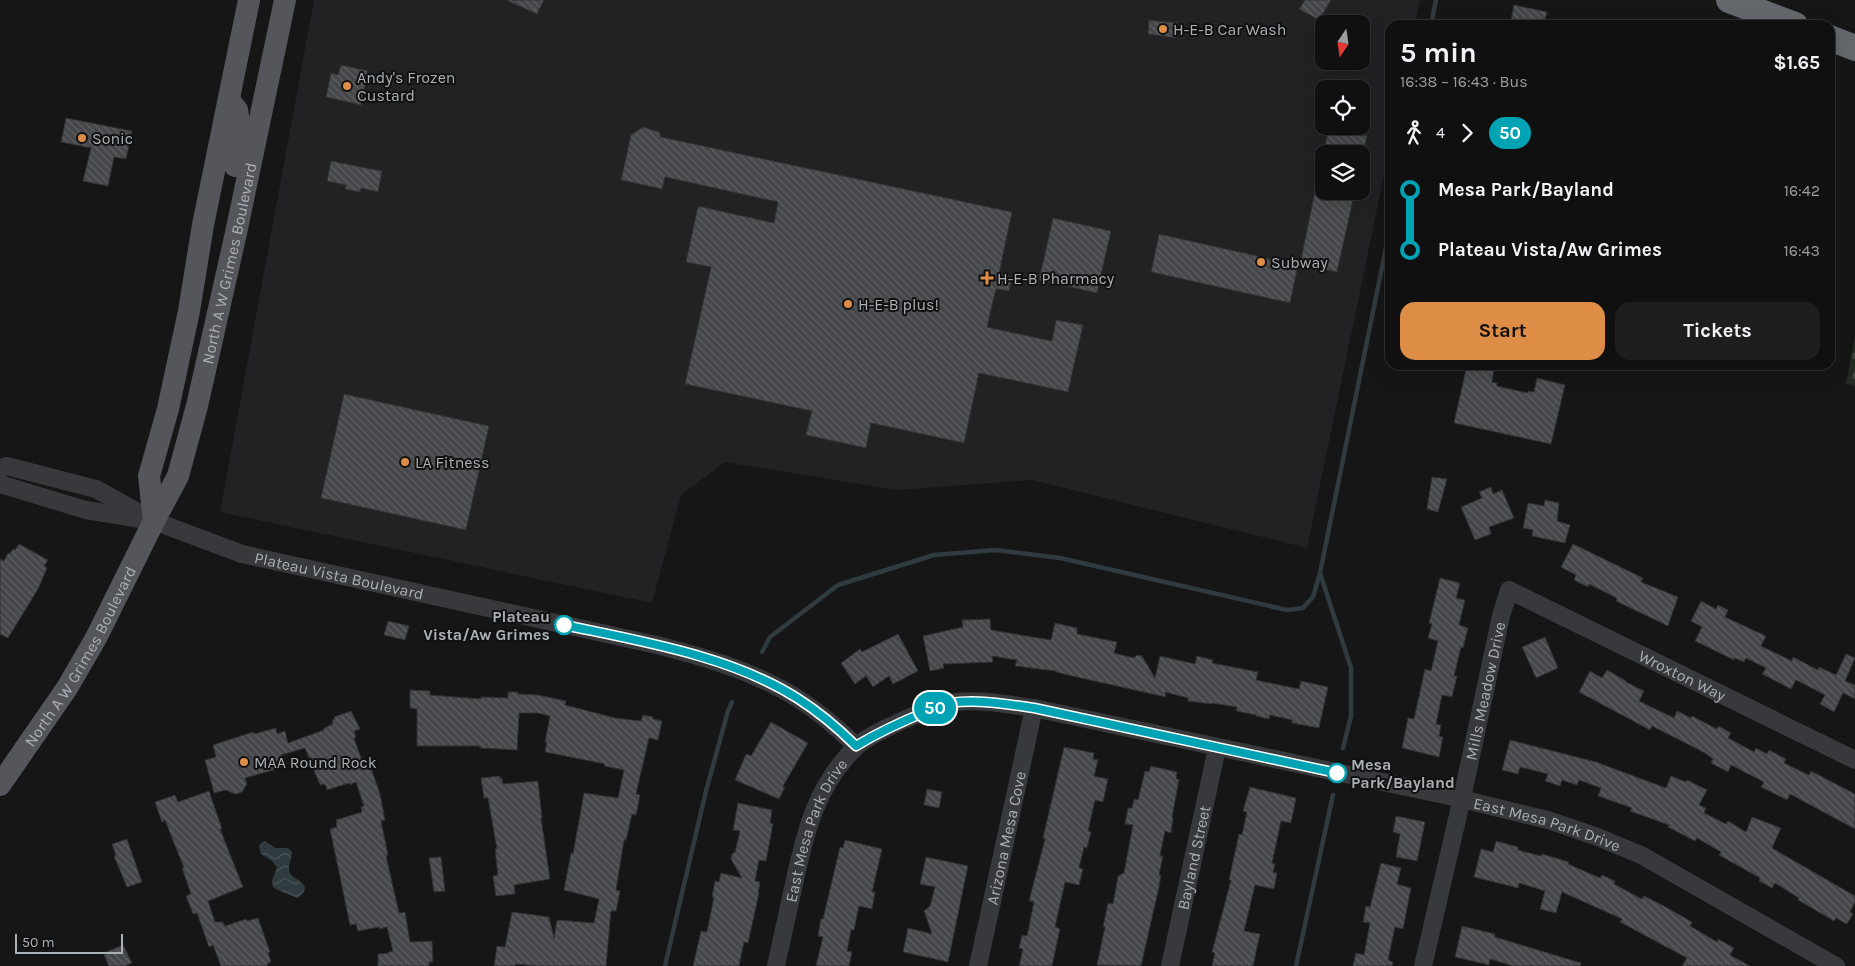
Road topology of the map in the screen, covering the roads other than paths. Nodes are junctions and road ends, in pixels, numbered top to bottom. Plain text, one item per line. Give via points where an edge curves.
1 (249, 0) edge
2 (285, 0) edge
3 (1730, 0) edge
4 (1782, 20) edge
5 (1835, 40) edge
6 (1855, 48) edge
7 (229, 100) junction
8 (224, 283) junction
9 (0, 468) edge
10 (0, 482) edge
11 (154, 521) junction
12 (1509, 590) joint
13 (1034, 708) junction
14 (856, 746) junction
15 (1217, 748) junction
16 (1855, 760) edge
17 (0, 786) edge
18 (1462, 798) junction
19 (776, 966) edge
20 (978, 966) edge
21 (1170, 966) edge
22 (1423, 966) edge
23 (1836, 966) edge

1 - 7 main road, North A W Grimes Boulevard
2 - 8 main road, North A W Grimes Boulevard
3 - 4 highway
5 - 6 highway
7 - 8 main road via 237,110 241,136 224,223
7 - 11 main road, North A W Grimes Boulevard via 187,321 168,409 149,476
8 - 11 main road, North A W Grimes Boulevard via 178,476
9 - 11 street, Plateau Vista Boulevard via 7,466 96,488
10 - 11 street, Plateau Vista Boulevard via 86,510
11 - 14 street, Plateau Vista Boulevard via 242,554 706,658 752,675 796,697
11 - 17 main road, North A W Grimes Boulevard via 72,680
12 - 16 street, Wroxton Way
12 - 18 street, Mills Meadow Drive
13 - 14 street, East Mesa Park Drive via 1002,703 948,703 878,732
13 - 15 street, East Mesa Park Drive
13 - 20 street, Arizona Mesa Cove
14 - 19 street, East Mesa Park Drive via 836,769 821,794 804,835
15 - 18 street, East Mesa Park Drive
15 - 21 street, Bayland Street
18 - 22 street, Mills Meadow Drive
18 - 23 street, East Mesa Park Drive via 1548,820 1641,855

